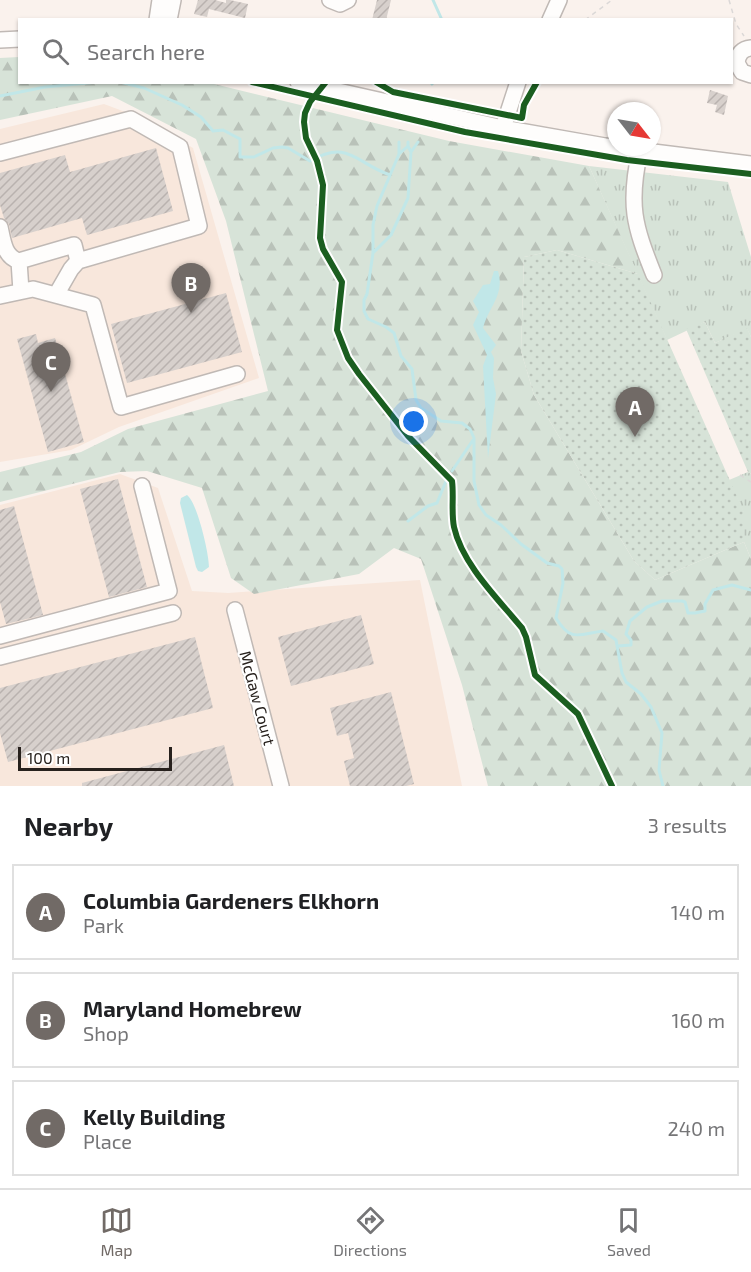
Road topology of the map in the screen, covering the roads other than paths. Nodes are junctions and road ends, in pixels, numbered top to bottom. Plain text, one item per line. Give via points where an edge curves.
1 (160, 0) edge
2 (173, 0) edge
3 (330, 0) edge
4 (348, 0) edge
5 (559, 0) edge
6 (157, 18) edge
7 (169, 18) edge
8 (551, 18) edge
9 (18, 39) edge
10 (0, 40) edge
11 (750, 48) edge
12 (751, 75) edge
13 (307, 84) edge
14 (517, 84) edge
15 (502, 128) junction
16 (607, 145) edge
17 (0, 153) edge
18 (661, 153) edge
19 (639, 156) edge
20 (751, 164) edge
21 (0, 227) edge
22 (19, 261) junction
23 (78, 261) junction
24 (654, 275) dead end
25 (21, 291) junction
26 (0, 296) edge
27 (56, 296) junction
28 (237, 374) dead end
29 (142, 486) dead end
30 (235, 610) dead end
31 (173, 613) dead end
32 (0, 636) edge
33 (0, 657) edge
34 (281, 786) edge

1 - 6 street
2 - 7 street
3 - 4 street via 340,4
5 - 8 street
9 - 10 street
11 - 12 street via 740,53 737,63 742,72
13 - 15 street
14 - 15 street
15 - 16 street
17 - 23 street via 131,119 180,147 199,226
18 - 20 street
19 - 24 street via 634,214
21 - 22 street via 9,255
22 - 23 street via 74,245
22 - 25 street
23 - 27 street
25 - 26 street
25 - 27 street
27 - 28 street via 93,305 121,407
29 - 32 street via 169,591
30 - 34 street, McGaw Court
31 - 33 street

